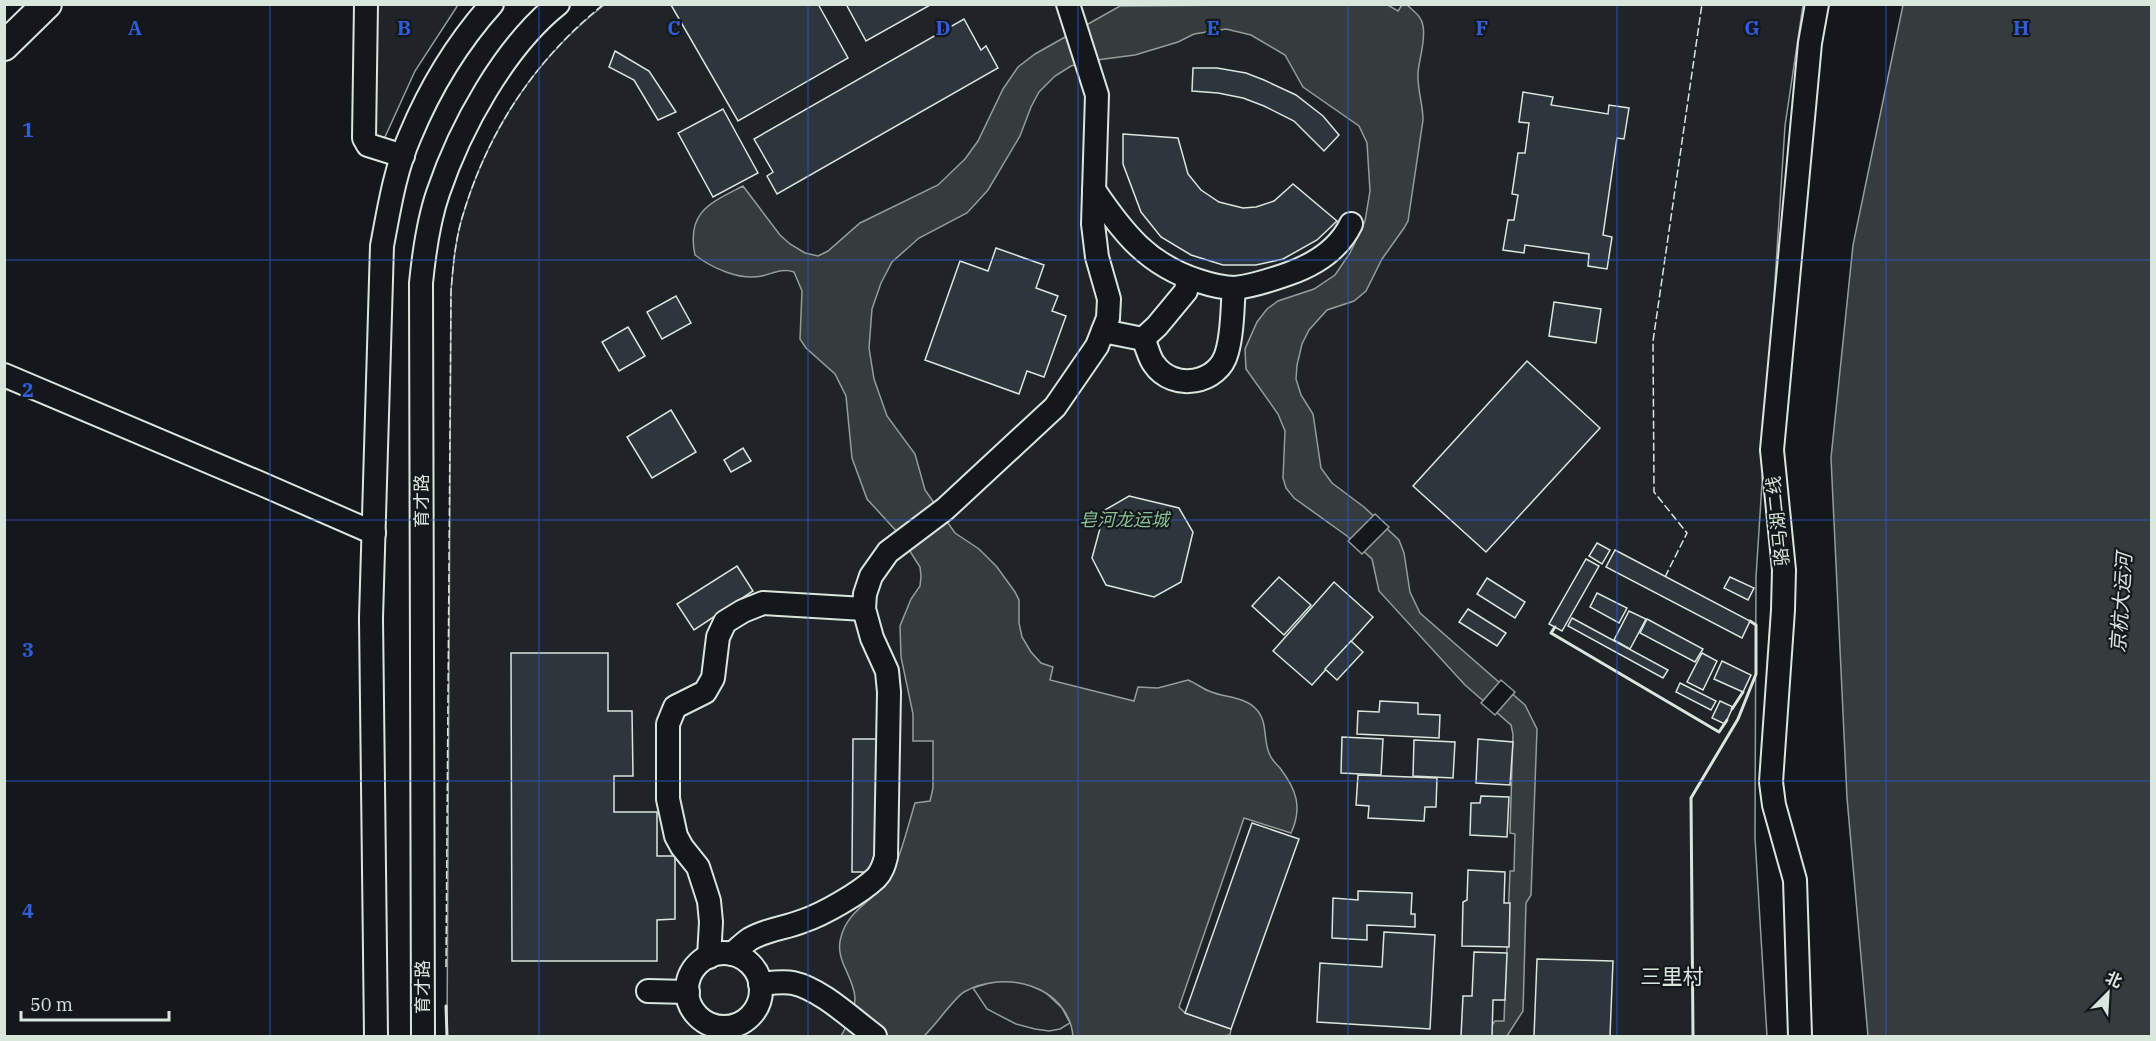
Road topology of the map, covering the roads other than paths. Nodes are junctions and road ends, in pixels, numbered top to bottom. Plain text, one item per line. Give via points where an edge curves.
1 (46, 4) edge
2 (366, 4) edge
3 (492, 4) edge
4 (558, 4) edge
5 (1068, 4) edge
6 (1816, 4) edge
7 (4, 46) edge
8 (403, 156) junction
9 (1094, 190) junction
10 (1351, 224) dead end
11 (1188, 278) junction
12 (1234, 288) junction
13 (1103, 331) junction
14 (1143, 339) junction
15 (4, 375) edge
16 (374, 533) junction
17 (864, 609) junction
18 (732, 954) junction
19 (709, 957) junction
20 (760, 984) junction
21 (648, 991) dead end
22 (688, 992) junction
23 (727, 1031) edge
24 (376, 1036) edge
25 (423, 1036) edge
26 (875, 1036) edge
27 (1800, 1036) edge

1 - 7 main road
2 - 8 street via 364,138 368,145
3 - 8 street via 469,30 437,81
4 - 25 street, 育才路 via 511,52 476,106 437,194 425,247 421,283
5 - 9 street via 1097,95
6 - 27 street, 骆马湖二线 via 1772,450 1784,580 1771,782 1795,880
8 - 16 street via 382,246
9 - 11 street via 1139,248 1162,266
9 - 13 street via 1092,224 1109,299
10 - 12 street via 1344,239 1322,258 1295,272
11 - 12 street
11 - 14 street via 1186,291
12 - 14 street via 1227,353 1219,369 1207,378 1182,381 1166,375 1154,364
13 - 14 street
13 - 17 street via 1055,407 945,509 888,552 871,576
15 - 16 street
16 - 24 street
17 - 18 street via 887,671 889,692 883,868 866,886 826,911 751,939
17 - 19 street via 763,603 743,611 725,622 718,637 713,678 705,692 675,707 668,724 668,799 676,836 698,867 709,901
18 - 19 street
18 - 20 street via 753,967
19 - 22 street via 692,973
20 - 23 street via 759,1002 753,1013
20 - 26 street via 792,982 829,1001
21 - 22 street
22 - 23 street via 699,1017

